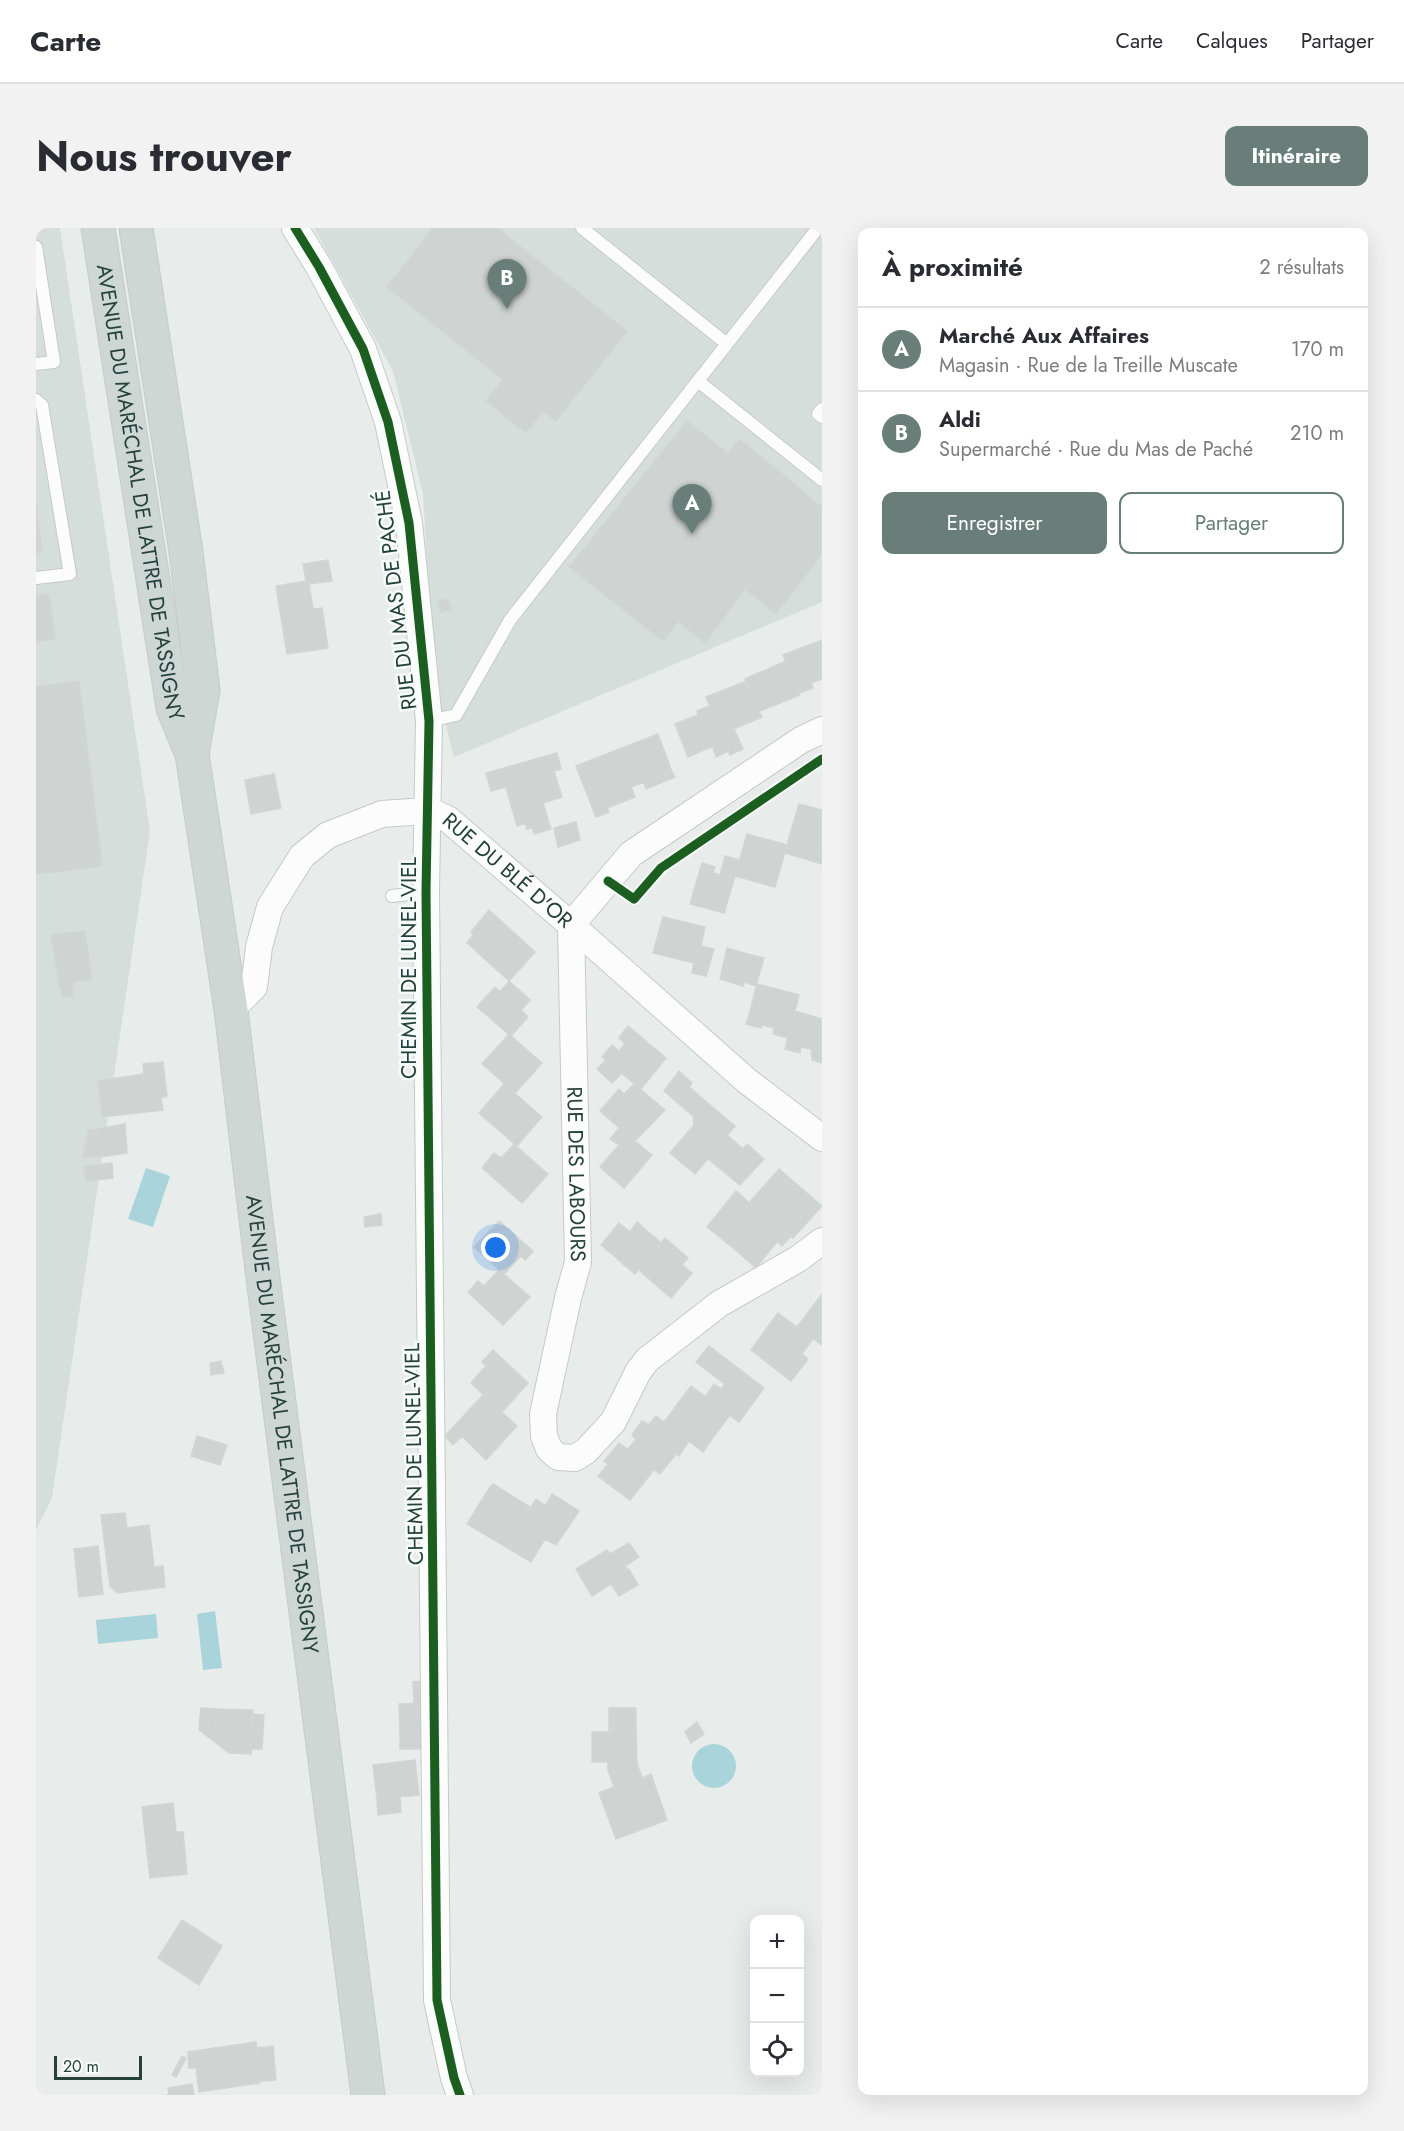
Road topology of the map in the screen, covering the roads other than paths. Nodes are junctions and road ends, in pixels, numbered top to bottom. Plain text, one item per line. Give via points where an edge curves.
1 (98, 228) edge
2 (136, 228) edge
3 (295, 228) edge
4 (582, 228) edge
5 (818, 228) edge
6 (36, 248) edge
7 (727, 344) junction
8 (36, 364) edge
9 (698, 381) junction
10 (36, 400) edge
11 (822, 409) edge
12 (822, 417) edge
13 (822, 480) edge
14 (36, 578) edge
15 (429, 721) junction
16 (822, 730) edge
17 (192, 754) junction
18 (426, 811) junction
19 (426, 892) junction
20 (392, 896) dead end
21 (571, 925) junction
22 (231, 1010) junction
23 (822, 1138) edge
24 (822, 1241) edge
25 (368, 2095) edge
26 (460, 2095) edge

1 - 17 main road, AVENUE DU MARÉCHAL DE LATTRE DE TASSIGNY via 173,708
2 - 17 main road, AVENUE DU MARÉCHAL DE LATTRE DE TASSIGNY via 186,552 202,690
3 - 15 street, RUE DU MAS DE PACHÉ via 363,349 388,422 409,523
4 - 7 lane
5 - 7 lane
6 - 8 lane via 54,362
7 - 9 lane
9 - 13 lane
9 - 15 lane via 510,620 456,715
10 - 14 lane via 42,405 70,574
11 - 12 lane via 818,414
15 - 18 street, RUE DU MAS DE PACHÉ
16 - 21 street via 801,740 632,854
17 - 22 main road, AVENUE DU MARÉCHAL DE LATTRE DE TASSIGNY
18 - 19 street, CHEMIN DE LUNEL-VIEL
18 - 21 street, RUE DU BLÉ D'OR via 449,820
18 - 22 street, RUE DU BLÉ D'OR via 382,814 328,835 302,856 270,908 259,947 254,987
19 - 20 lane
19 - 26 street, CHEMIN DE LUNEL-VIEL via 437,2000
21 - 23 street, RUE DU BLÉ D'OR via 747,1081
21 - 24 street, RUE DES LABOURS via 578,1263 543,1414 549,1449 558,1457 575,1458 586,1451 613,1422 647,1360 719,1304
22 - 25 main road, AVENUE DU MARÉCHAL DE LATTRE DE TASSIGNY

